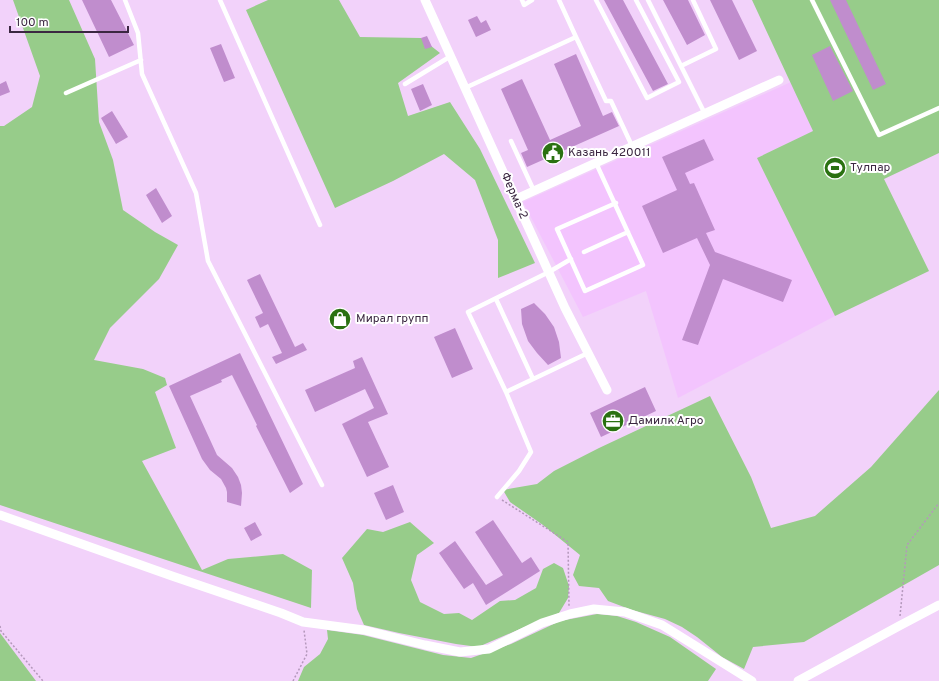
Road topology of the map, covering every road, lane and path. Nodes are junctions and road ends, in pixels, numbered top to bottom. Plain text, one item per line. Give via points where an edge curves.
1 (125, 0) edge
2 (220, 0) edge
3 (425, 0) edge
4 (522, 0) edge
5 (532, 0) edge
6 (559, 0) edge
7 (596, 0) edge
8 (636, 0) edge
9 (648, 0) edge
10 (693, 0) edge
11 (812, 0) edge
12 (576, 37) junction
13 (451, 56) junction
14 (141, 60) junction
15 (681, 66) junction
16 (779, 80) dead end
17 (406, 84) dead end
18 (465, 88) junction
19 (66, 93) dead end
20 (939, 108) edge
21 (705, 114) junction
22 (511, 141) dead end
23 (632, 146) junction
24 (596, 163) junction
25 (534, 191) junction
26 (516, 199) junction
27 (616, 203) junction
28 (320, 225) dead end
29 (628, 232) junction
30 (584, 252) dead end
31 (571, 259) junction
32 (549, 272) junction
33 (496, 299) junction
34 (588, 353) junction
35 (533, 379) junction
36 (607, 390) dead end
37 (506, 392) junction
38 (322, 485) dead end
39 (496, 497) joint
40 (939, 503) edge
41 (0, 515) edge
42 (939, 605) edge
43 (570, 614) junction
44 (303, 622) junction
45 (0, 626) edge
46 (899, 626) junction
47 (43, 681) edge
48 (293, 681) edge
49 (752, 681) edge
50 (798, 681) edge

1 - 14 lane via 138,34
2 - 28 lane
3 - 13 street, Ферма-2
4 - 5 lane via 524,5
6 - 12 lane
7 - 8 lane via 647,98 679,82
9 - 15 lane
10 - 15 lane via 716,49
11 - 20 lane via 879,135
12 - 18 lane
12 - 23 lane via 606,101 611,101
13 - 17 lane
13 - 18 street, Ферма-2
14 - 19 lane
14 - 38 lane via 142,74 196,193 208,261
15 - 21 lane
16 - 21 street
18 - 26 street, Ферма-2
21 - 23 street
22 - 25 lane
23 - 24 street
24 - 25 street
24 - 27 lane
25 - 26 street
26 - 32 street, Ферма-2
27 - 29 lane
27 - 31 lane via 557,229
29 - 30 lane
29 - 31 lane via 643,265 585,291
31 - 32 lane
32 - 33 lane
32 - 34 street, Ферма-2
33 - 35 lane
33 - 37 lane via 468,312
34 - 35 lane
34 - 36 street, Ферма-2
35 - 37 lane
37 - 39 lane via 531,452 519,471
39 - 43 path via 568,542
40 - 46 path via 907,545
41 - 44 street
42 - 46 street
43 - 44 street via 542,623 489,649 460,652 364,630
43 - 49 street via 594,609 625,612 662,625
44 - 48 path via 307,654
45 - 47 path via 1,631
46 - 50 street

